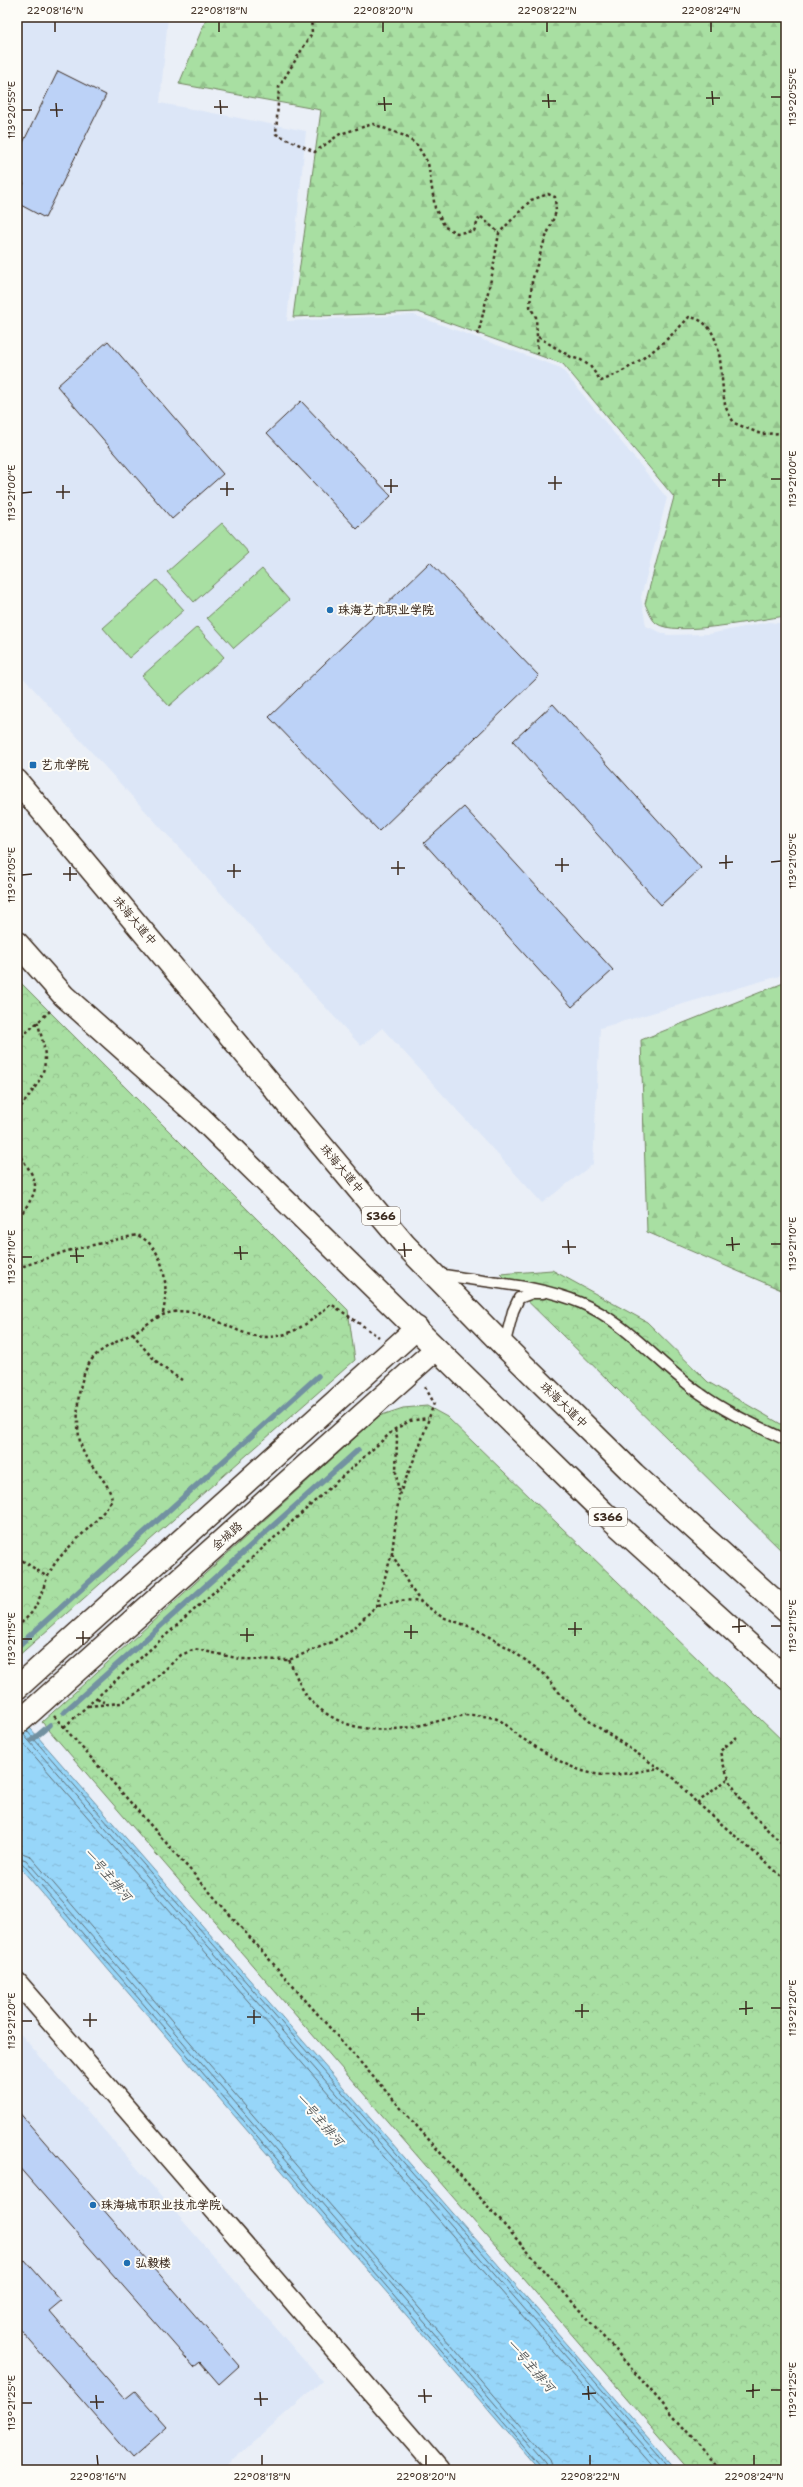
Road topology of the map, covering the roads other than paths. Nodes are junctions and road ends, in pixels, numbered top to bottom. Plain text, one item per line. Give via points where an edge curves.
1 (17, 781) edge
2 (17, 943) edge
3 (432, 1272) junction
4 (549, 1293) junction
5 (417, 1328) junction
6 (504, 1346) junction
7 (436, 1349) junction
8 (786, 1440) edge
9 (786, 1611) edge
10 (786, 1678) edge
11 (17, 1688) edge
12 (21, 1720) edge
13 (17, 1982) edge
14 (439, 2470) edge

1 - 3 main road, 珠海大道中 / S366 via 405,1245
2 - 5 main road, S366 via 64,996 202,1118
3 - 4 lane via 469,1280 532,1287
3 - 6 main road, 珠海大道中 / S366
4 - 6 lane via 532,1293 519,1298
4 - 8 lane via 581,1303 614,1322 700,1394
5 - 7 main road, S366
5 - 11 main road
6 - 9 main road, 珠海大道中 / S366 via 634,1474
7 - 10 main road, S366 via 603,1512
7 - 12 main road, 金城路
13 - 14 street

